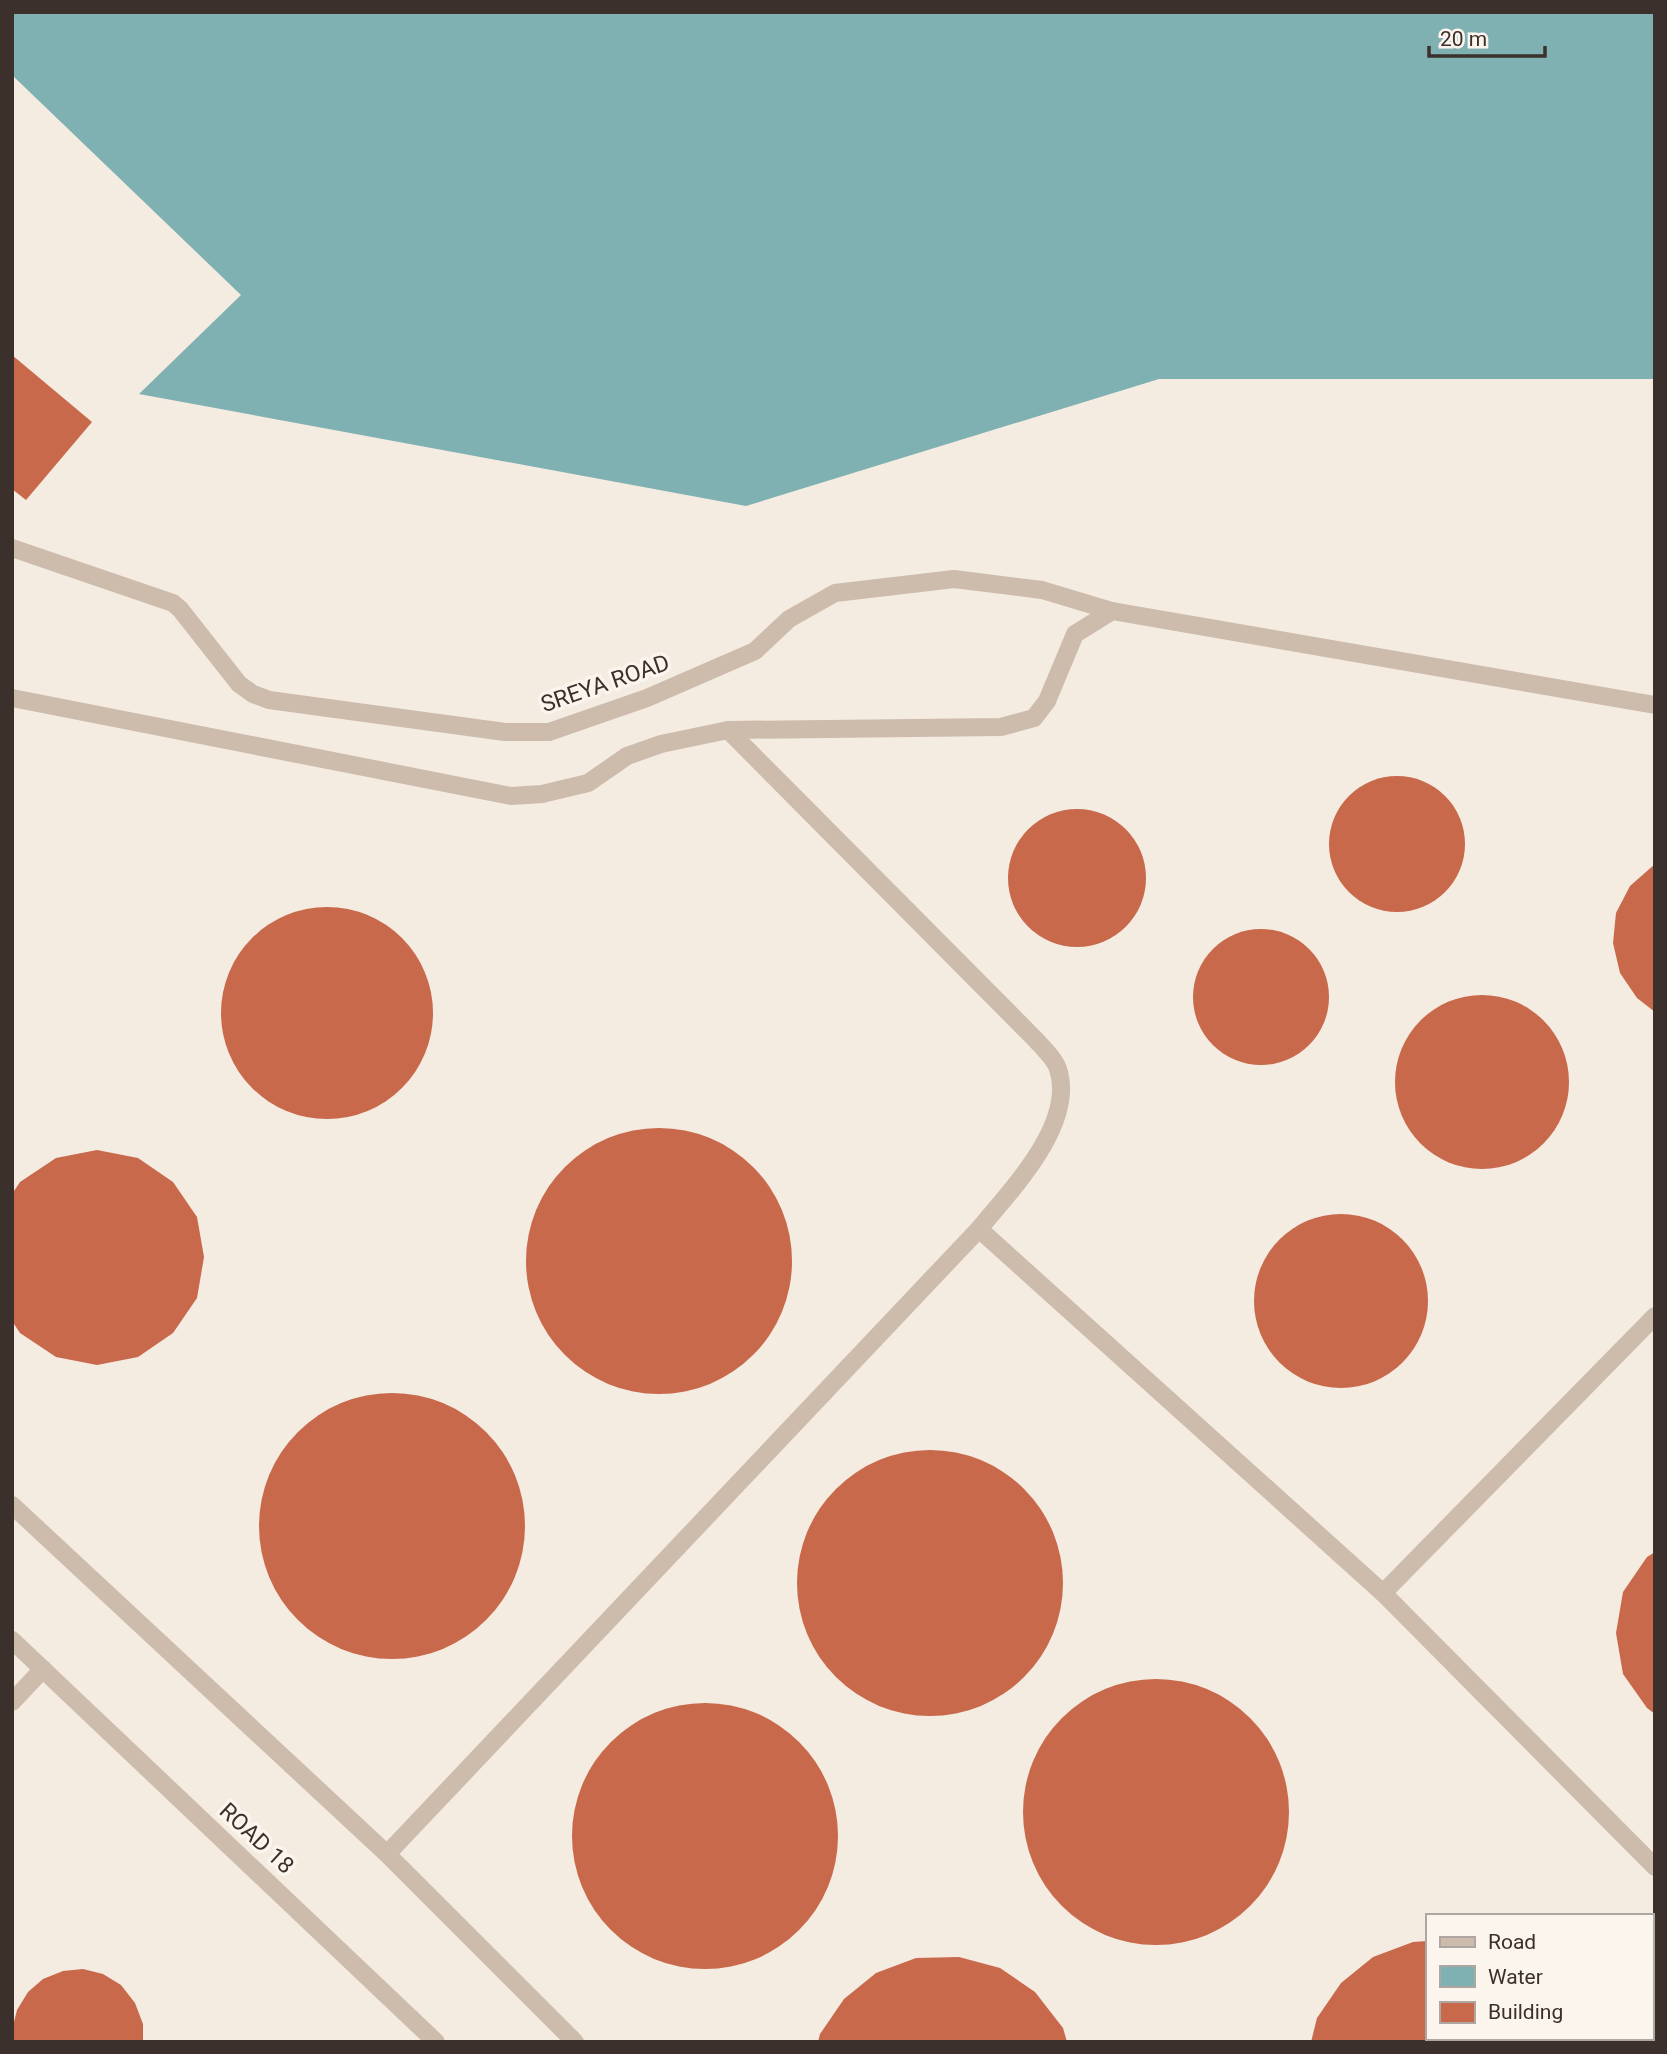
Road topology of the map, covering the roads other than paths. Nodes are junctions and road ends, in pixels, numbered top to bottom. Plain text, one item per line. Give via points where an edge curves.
1 (12, 548) edge
2 (1112, 611) junction
3 (12, 698) edge
4 (1655, 705) edge
5 (728, 730) junction
6 (979, 1229) junction
7 (1655, 1316) edge
8 (12, 1505) edge
9 (1382, 1593) junction
10 (12, 1640) edge
11 (43, 1670) junction
12 (12, 1702) edge
13 (387, 1854) junction
14 (1655, 1867) edge
15 (436, 2042) edge
16 (575, 2042) edge

1 - 2 street, SREYA ROAD via 173,603 239,684 269,700 505,732 549,732 647,698 755,651 789,619 835,593 954,579 1042,590
2 - 4 street, SREYA ROAD
2 - 5 street via 1075,634 1047,701 1034,718 1001,727
3 - 5 street via 511,796 588,783 627,756
5 - 6 street via 1035,1039 1058,1068 1061,1103 1039,1156
6 - 9 street
6 - 13 street
7 - 9 street
8 - 13 street
9 - 14 street
10 - 11 street
11 - 12 street
11 - 15 street, ROAD 18
13 - 16 street

